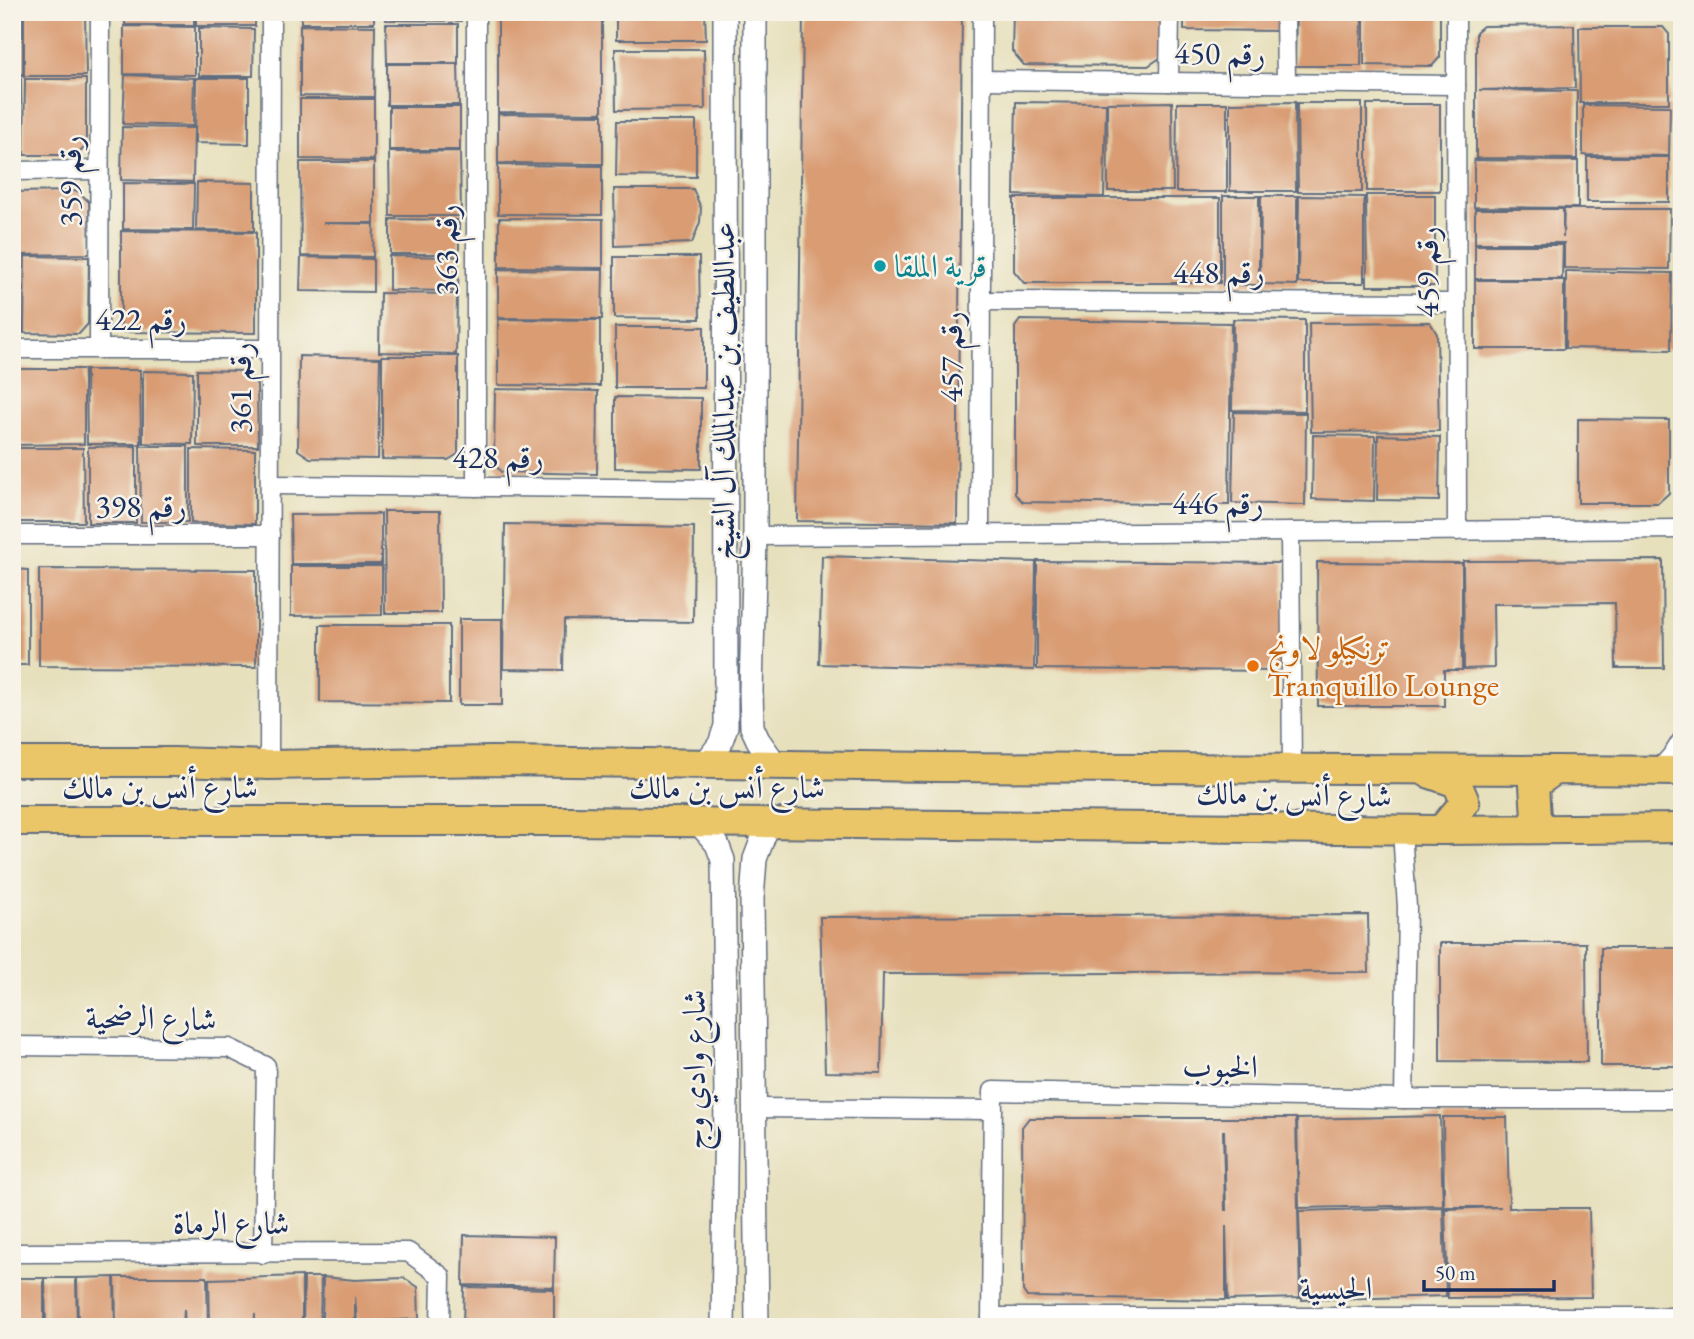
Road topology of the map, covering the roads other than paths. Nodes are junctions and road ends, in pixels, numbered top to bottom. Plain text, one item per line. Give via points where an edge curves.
1 (100, 12) edge
2 (271, 12) edge
3 (476, 12) edge
4 (725, 12) edge
5 (755, 12) edge
6 (982, 12) edge
7 (1170, 12) edge
8 (1285, 12) edge
9 (1456, 12) edge
10 (982, 80) junction
11 (1169, 82) junction
12 (1286, 83) junction
13 (1456, 85) junction
14 (99, 170) junction
15 (12, 171) edge
16 (981, 301) junction
17 (1456, 303) junction
18 (12, 349) edge
19 (99, 349) junction
20 (270, 349) junction
21 (724, 437) junction
22 (754, 437) junction
23 (270, 485) junction
24 (476, 487) junction
25 (725, 489) junction
26 (1682, 529) edge
27 (1457, 531) junction
28 (1290, 532) junction
29 (979, 534) junction
30 (12, 535) edge
31 (270, 535) junction
32 (755, 536) junction
33 (726, 677) junction
34 (751, 677) junction
35 (1682, 740) edge
36 (12, 762) edge
37 (705, 764) junction
38 (775, 764) junction
39 (269, 765) junction
40 (1292, 770) junction
41 (1420, 770) junction
42 (1555, 770) junction
43 (1669, 771) edge
44 (12, 821) edge
45 (698, 822) junction
46 (769, 822) junction
47 (1682, 828) edge
48 (1545, 829) junction
49 (1441, 830) junction
50 (1402, 831) junction
51 (724, 899) junction
52 (752, 899) junction
53 (12, 1046) edge
54 (1404, 1099) junction
55 (1682, 1099) edge
56 (755, 1108) junction
57 (993, 1110) junction
58 (12, 1253) edge
59 (263, 1254) junction
60 (1682, 1317) edge
61 (991, 1322) edge
62 (440, 1327) edge
63 (723, 1327) edge
64 (757, 1327) edge

1 - 14 street, رقم 359
2 - 20 street, رقم 361
3 - 24 street, رقم 363
4 - 21 street, عبداللطيف بن عبدالملك آل الشيخ
5 - 22 street, عبداللطيف بن عبدالملك آل الشيخ
6 - 10 street, رقم 457
7 - 11 street
8 - 12 street
9 - 13 street, رقم 459
10 - 11 street, رقم 450
10 - 16 street, رقم 457
11 - 12 street, رقم 450
12 - 13 street, رقم 450
13 - 17 street, رقم 459
14 - 15 street
14 - 19 street, رقم 359
16 - 17 street, رقم 448
16 - 29 street, رقم 457
17 - 27 street, رقم 459
18 - 19 street, رقم 422
19 - 20 street, رقم 422
20 - 23 street, رقم 361
21 - 22 street
21 - 25 street, عبداللطيف بن عبدالملك آل الشيخ
22 - 32 street, عبداللطيف بن عبدالملك آل الشيخ
23 - 24 street, رقم 428
23 - 31 street, رقم 361
24 - 25 street, رقم 428
25 - 33 street, عبداللطيف بن عبدالملك آل الشيخ
26 - 27 street, رقم 446
27 - 28 street, رقم 446
28 - 29 street, رقم 446
28 - 40 street
29 - 32 street, رقم 446
30 - 31 street, رقم 398
31 - 39 street, رقم 361
32 - 34 street, عبداللطيف بن عبدالملك آل الشيخ
33 - 34 street via 735,693 746,690
33 - 37 street, عبداللطيف بن عبدالملك آل الشيخ via 726,726
34 - 38 street, عبداللطيف بن عبدالملك آل الشيخ via 752,726
35 - 43 street
36 - 39 main road, شارع أنس بن مالك
37 - 38 main road, شارع أنس بن مالك
37 - 39 main road, شارع أنس بن مالك
38 - 40 main road, شارع أنس بن مالك
40 - 41 main road, شارع أنس بن مالك
41 - 42 main road, شارع أنس بن مالك
41 - 49 main road, شارع أنس بن مالك via 1457,783 1465,802
42 - 43 main road, شارع أنس بن مالك
42 - 48 main road via 1534,785 1536,818
44 - 45 main road, شارع أنس بن مالك
45 - 46 main road, شارع أنس بن مالك
45 - 51 street, شارع وادي وج via 722,852
46 - 50 main road, شارع أنس بن مالك
46 - 52 street, شارع وادي وج via 755,859
47 - 48 main road, شارع أنس بن مالك
48 - 49 main road, شارع أنس بن مالك
49 - 50 main road, شارع أنس بن مالك
50 - 54 street
51 - 52 street
51 - 63 street, شارع وادي وج
52 - 56 street, شارع وادي وج
53 - 59 street, شارع الرضحية via 229,1048 266,1066
54 - 55 street, الخبوب
54 - 57 street, الخبوب via 993,1091
56 - 57 street
56 - 64 street, شارع وادي وج
57 - 61 street
58 - 59 street, شارع الرماة
59 - 62 street, شارع الرماة via 408,1251 441,1276
60 - 61 street, الحيسية

